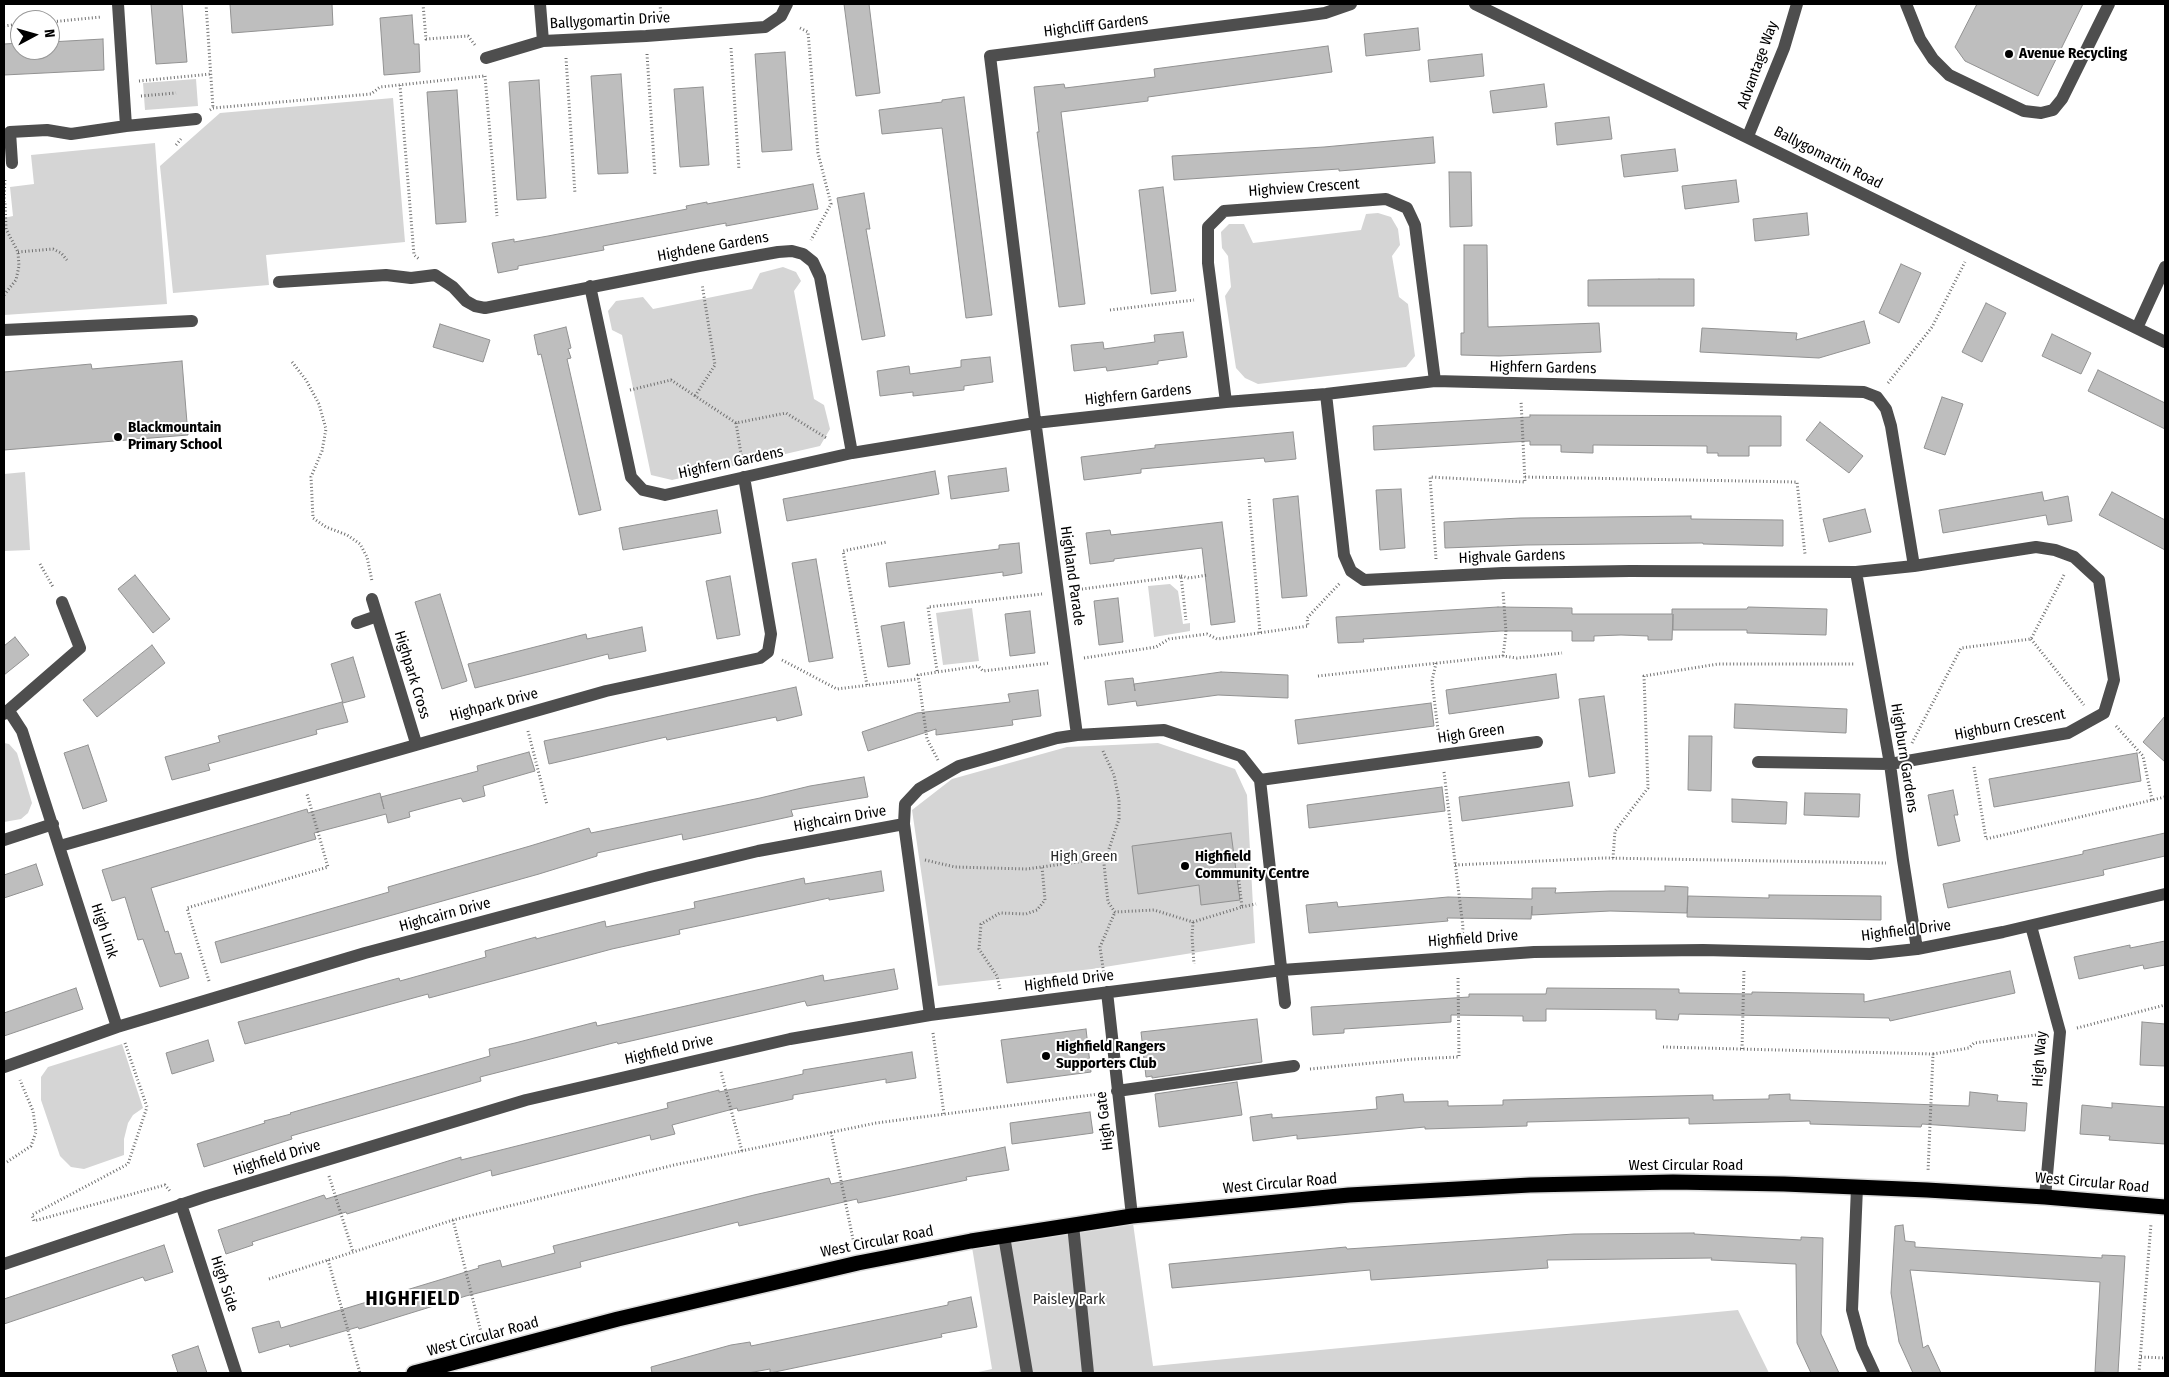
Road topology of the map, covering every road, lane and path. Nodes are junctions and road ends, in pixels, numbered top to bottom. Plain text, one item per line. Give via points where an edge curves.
1 (206, 4) edge
2 (423, 4) edge
3 (540, 4) edge
4 (787, 4) edge
5 (1351, 4) edge
6 (1475, 4) edge
7 (1797, 4) edge
8 (1906, 4) edge
9 (2109, 4) edge
10 (1325, 9) edge
11 (118, 10) edge
12 (60, 20) edge
13 (800, 28) dead end
14 (730, 30) junction
15 (646, 36) junction
16 (564, 40) junction
17 (543, 41) junction
18 (486, 58) junction
19 (211, 74) junction
20 (485, 76) junction
21 (124, 82) junction
22 (400, 85) junction
23 (176, 93) dead end
24 (125, 98) junction
25 (196, 119) dead end
26 (126, 126) junction
27 (7, 129) edge
28 (1748, 136) junction
29 (12, 163) joint
30 (738, 170) dead end
31 (655, 176) dead end
32 (575, 194) dead end
33 (4, 202) edge
34 (497, 216) dead end
35 (18, 252) junction
36 (802, 254) junction
37 (67, 260) dead end
38 (699, 266) junction
39 (2165, 267) edge
40 (1960, 273) dead end
41 (434, 275) junction
42 (279, 282) dead end
43 (590, 286) junction
44 (4, 295) edge
45 (1212, 297) junction
46 (1110, 310) dead end
47 (192, 321) dead end
48 (2137, 328) junction
49 (4, 330) edge
50 (2165, 342) edge
51 (292, 362) dead end
52 (1435, 381) junction
53 (1888, 383) dead end
54 (1521, 384) junction
55 (612, 394) junction
56 (1326, 394) junction
57 (695, 396) junction
58 (1226, 402) junction
59 (1035, 422) junction
60 (736, 423) junction
61 (852, 453) junction
62 (1525, 477) junction
63 (744, 478) junction
64 (1249, 500) dead end
65 (887, 542) dead end
66 (1805, 553) dead end
67 (2074, 557) junction
68 (40, 564) dead end
69 (1914, 566) junction
70 (1352, 572) junction
71 (1856, 572) junction
72 (1502, 573) junction
73 (1208, 575) dead end
74 (1181, 576) junction
75 (1437, 577) junction
76 (1058, 592) junction
77 (372, 599) joint
78 (62, 602) joint
79 (377, 616) junction
80 (1186, 620) dead end
81 (357, 623) dead end
82 (1260, 633) junction
83 (2031, 639) junction
84 (768, 652) junction
85 (1562, 653) dead end
86 (1503, 656) junction
87 (1067, 661) junction
88 (1872, 662) junction
89 (1436, 663) junction
90 (937, 672) junction
91 (1318, 676) dead end
92 (918, 679) junction
93 (867, 686) junction
94 (6, 712) edge
95 (524, 714) junction
96 (2099, 715) junction
97 (1437, 722) dead end
98 (1099, 733) junction
99 (1077, 735) junction
100 (1537, 742) dead end
101 (416, 743) junction
102 (1971, 749) junction
103 (1442, 755) junction
104 (1758, 762) dead end
105 (1896, 762) junction
106 (945, 774) junction
107 (301, 776) junction
108 (1260, 780) junction
109 (2165, 797) edge
110 (2152, 800) junction
111 (547, 805) dead end
112 (53, 824) junction
113 (904, 824) junction
114 (4, 840) edge
115 (60, 846) junction
116 (908, 856) junction
117 (1106, 858) junction
118 (1613, 858) junction
119 (1902, 860) junction
120 (1455, 864) junction
121 (1042, 867) junction
122 (1270, 867) junction
123 (2165, 894) edge
124 (1115, 912) junction
125 (1193, 922) junction
126 (2031, 926) junction
127 (1192, 948) dead end
128 (1917, 949) junction
129 (1744, 951) junction
130 (1460, 956) junction
131 (1282, 970) junction
132 (997, 976) dead end
133 (209, 979) dead end
134 (1107, 992) junction
135 (1286, 1003) dead end
136 (930, 1015) junction
137 (117, 1027) junction
138 (1662, 1047) dead end
139 (1742, 1049) junction
140 (716, 1056) junction
141 (8, 1065) edge
142 (1294, 1066) joint
143 (1117, 1091) junction
144 (944, 1114) junction
145 (831, 1132) junction
146 (742, 1151) junction
147 (324, 1161) junction
148 (7, 1162) dead end
149 (1857, 1187) junction
150 (1927, 1190) junction
151 (2045, 1197) junction
152 (181, 1204) junction
153 (2159, 1207) edge
154 (1132, 1216) junction
155 (453, 1220) junction
156 (1073, 1225) junction
157 (1004, 1236) junction
158 (353, 1252) junction
159 (328, 1260) junction
160 (858, 1263) junction
161 (4, 1264) edge
162 (269, 1279) dead end
163 (486, 1354) junction
164 (2141, 1357) junction
165 (2165, 1358) edge
166 (421, 1372) edge
167 (236, 1373) edge
168 (360, 1373) edge
169 (1027, 1373) edge
170 (1088, 1373) edge
171 (1874, 1373) edge
172 (2139, 1373) edge

1 - 19 path
2 - 18 path via 426,39 468,36
3 - 17 street, Ballygomartin Drive
4 - 14 street, Ballygomartin Drive via 781,16 765,27
5 - 10 street, Highcliff Gardens
6 - 28 street, Ballygomartin Road
7 - 28 street, Advantage Way via 1781,55
8 - 9 street via 1920,39 1949,75 2024,111 2041,113 2053,110 2062,100
10 - 59 street, Highcliff Gardens via 990,56
11 - 12 path
11 - 21 street
13 - 36 path via 808,32 818,153 831,204
14 - 15 street, Ballygomartin Drive
14 - 30 path
15 - 16 street, Ballygomartin Drive
15 - 31 path
16 - 17 street, Ballygomartin Drive
16 - 32 path
17 - 18 street, Ballygomartin Drive
18 - 20 path
19 - 21 path
19 - 22 path via 213,108 371,94 380,87
20 - 22 path
20 - 34 path
21 - 24 street
22 - 41 path via 414,255
23 - 24 path
24 - 26 street
25 - 26 street
26 - 27 street via 72,134
27 - 29 street
28 - 48 street, Ballygomartin Road
29 - 33 path via 4,179
33 - 35 path via 6,229
35 - 37 path via 53,249
35 - 44 path via 16,280
36 - 38 street, Highdene Gardens via 778,252
36 - 61 street via 813,262 820,276
38 - 43 street, Highdene Gardens
38 - 57 path via 716,365
39 - 48 street
40 - 53 path via 1932,327
41 - 42 street
41 - 43 street, Highdene Gardens via 453,287 466,301 485,308
43 - 55 street, Highfern Gardens
45 - 46 path
45 - 52 street, Highview Crescent via 1208,227 1224,211 1386,199 1407,208 1415,225
45 - 58 street, Highview Crescent
47 - 49 street
48 - 50 street, Ballygomartin Road
51 - 77 path via 319,404 326,428 322,451 311,477 313,518 360,544 367,557
52 - 54 street, Highfern Gardens
52 - 56 street, Highfern Gardens
54 - 62 path
54 - 69 street, Highfern Gardens via 1864,392 1877,397 1886,409 1891,426
55 - 57 path via 671,380
55 - 63 street, Highfern Gardens via 631,476 643,490 664,495
56 - 58 street, Highfern Gardens
56 - 70 street via 1344,555
57 - 60 path
58 - 59 street, Highfern Gardens
59 - 61 street, Highfern Gardens
59 - 76 street, Highland Parade
60 - 61 path via 786,413
60 - 63 path
61 - 63 street, Highfern Gardens
62 - 66 path via 1797,482
62 - 75 path via 1525,482 1430,477
63 - 84 street via 771,634
64 - 82 path
65 - 93 path via 843,551
67 - 69 street via 2036,547
67 - 83 path
67 - 96 street via 2099,580 2114,680
68 - 78 path
69 - 71 street
70 - 75 street, Highvale Gardens via 1364,580
70 - 82 path via 1307,618 1308,626
71 - 72 street, Highvale Gardens via 1630,570
71 - 88 street, Highburn Gardens
72 - 75 street, Highvale Gardens
72 - 86 path via 1506,632
73 - 74 path
74 - 76 path
74 - 80 path
76 - 87 street, Highland Parade
76 - 90 path via 928,607
77 - 79 street, Highpark Cross
78 - 94 street via 80,648
79 - 81 street, Highpark Cross
79 - 101 street, Highpark Cross
82 - 87 path via 1217,640 1207,634 1169,639 1156,646
83 - 96 path
83 - 105 path via 1961,648
84 - 93 path via 837,689
84 - 95 street, Highpark Drive via 760,658 606,691
85 - 86 path via 1517,658
86 - 89 path
87 - 90 path via 983,671 978,666
87 - 99 street, Highland Parade
88 - 105 street, Highburn Gardens
88 - 118 path via 1844,665 1718,664 1644,676 1648,788 1615,831
89 - 91 path
89 - 97 path via 1432,680
90 - 92 path via 918,675
92 - 93 path
92 - 106 path via 927,739
94 - 112 street, High Link via 22,731
95 - 101 street, Highpark Drive
95 - 111 path
96 - 102 street, Highburn Crescent via 2068,733
96 - 110 path via 2143,756
98 - 99 street
98 - 108 street via 1164,730 1241,756
98 - 117 path via 1119,800 1119,819
99 - 106 street via 958,766
100 - 103 street, High Green
101 - 107 street, Highpark Drive
102 - 105 street, Highburn Crescent
102 - 110 path via 1986,839
103 - 108 street, High Green
103 - 120 path
104 - 105 street, Highburn Crescent
105 - 119 street, Highburn Gardens
106 - 113 street via 919,789 905,804
107 - 115 street, Highpark Drive
107 - 133 path via 328,867 187,908
108 - 122 street
109 - 110 path
112 - 114 street
112 - 115 street, High Link
113 - 116 street
113 - 137 street, Highcairn Drive via 766,850 650,877 365,953
115 - 137 street, High Link
116 - 121 path via 955,867
116 - 136 street
117 - 121 path
117 - 124 path via 1108,902
118 - 119 path via 1888,863
118 - 120 path
119 - 128 street, Highburn Gardens
120 - 130 path via 1462,927
121 - 132 path via 1045,900 1037,910 1026,914 1000,913 981,924 979,949
122 - 125 path via 1238,873 1242,907
122 - 131 street
123 - 126 street, Highfield Drive
124 - 125 path via 1154,910
124 - 134 path via 1100,947
125 - 127 path
126 - 128 street, Highfield Drive
126 - 151 street, High Way via 2060,1032
128 - 129 street, Highfield Drive via 1870,954
129 - 130 street, Highfield Drive via 1534,952
129 - 139 path
130 - 131 street, Highfield Drive
130 - 142 path via 1457,983 1459,1057 1309,1069
131 - 134 street, Highfield Drive
131 - 135 street
134 - 136 street, Highfield Drive
134 - 143 street, High Gate
136 - 140 street, Highfield Drive via 790,1039
136 - 144 path
137 - 141 street, Highcairn Drive
137 - 152 path via 147,1107 128,1164 32,1215 34,1221 165,1185
138 - 139 path
139 - 150 path via 1933,1054
140 - 146 path
140 - 147 street, Highfield Drive via 526,1100
141 - 148 path via 33,1111 36,1132 31,1146
142 - 143 street
143 - 144 path
143 - 154 street, High Gate
144 - 145 path
145 - 146 path
145 - 160 path
146 - 155 path
147 - 152 street, Highfield Drive
147 - 158 path
149 - 150 highway, West Circular Road
149 - 154 highway, West Circular Road via 1673,1182 1530,1185 1349,1195
149 - 171 street via 1852,1310 1862,1347
150 - 151 highway, West Circular Road
151 - 153 highway, West Circular Road
152 - 161 street, Highfield Drive
152 - 167 street, High Side
153 - 164 path
154 - 156 highway, West Circular Road
155 - 158 path
155 - 163 path
156 - 157 highway, West Circular Road
156 - 170 street
157 - 160 highway, West Circular Road
157 - 169 street
158 - 159 path
159 - 162 path
159 - 168 path
160 - 163 highway, West Circular Road
163 - 166 highway, West Circular Road
164 - 165 path
164 - 172 path

